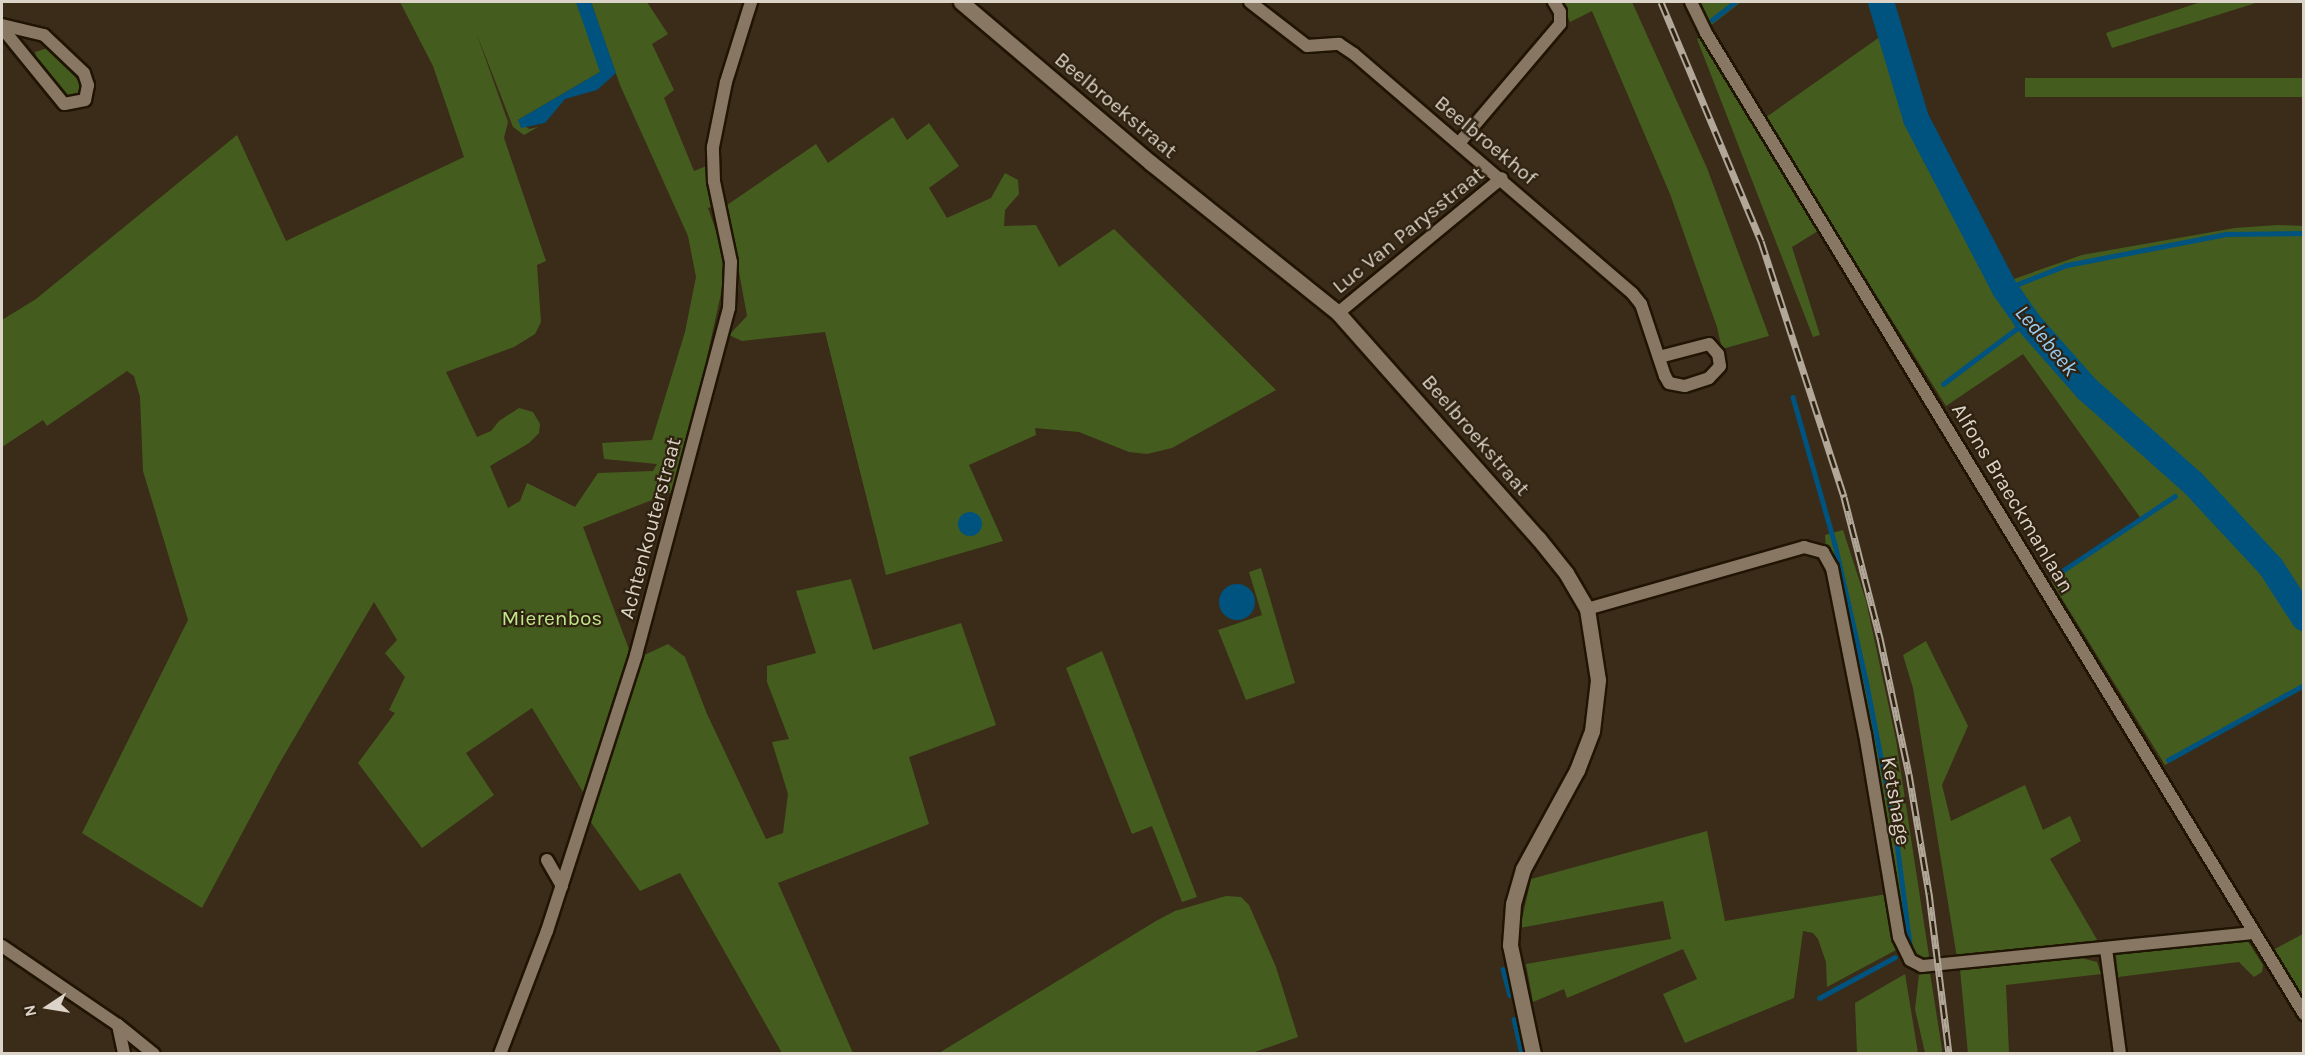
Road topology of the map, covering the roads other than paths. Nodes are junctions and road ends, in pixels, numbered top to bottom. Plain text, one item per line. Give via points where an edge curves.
1 (752, 2) edge
2 (961, 2) edge
3 (1250, 2) edge
4 (1554, 2) edge
5 (1691, 2) edge
6 (2, 27) edge
7 (1460, 142) junction
8 (1502, 178) junction
9 (1338, 313) junction
10 (1659, 357) junction
11 (1587, 609) junction
12 (548, 860) dead end
13 (562, 886) junction
14 (2252, 933) junction
15 (2, 946) edge
16 (2106, 949) junction
17 (2304, 1014) edge
18 (118, 1025) junction
19 (124, 1053) edge
20 (154, 1053) edge
21 (501, 1053) edge
22 (1533, 1053) edge
23 (2120, 1053) edge

1 - 13 street, Achtenkouterstraat via 726,82 713,147 714,181 731,262 729,308 636,655
2 - 9 street, Beelbroekstraat via 1151,163
3 - 7 street, Beelbroekhof via 1307,46 1339,44
4 - 7 street via 1560,12 1560,24
5 - 14 street, Alfons Braeckmanlaan via 1706,33
6 - 6 street via 64,104 84,100 88,85 84,73 44,35
7 - 8 street, Beelbroekhof
8 - 9 street, Luc Van Parysstraat
8 - 10 street, Beelbroekhof via 1632,293 1641,304
9 - 11 street, Beelbroekstraat via 1538,538
10 - 10 street, Beelbroekhof via 1665,375 1677,386 1709,378 1720,366 1718,354 1710,344
11 - 16 street, Ketshage via 1804,547 1820,548 1832,568 1899,937 1906,955 1922,966
11 - 22 street, Beelbroekstraat via 1598,680 1593,731 1577,770 1523,868 1513,904 1510,945
12 - 13 street
13 - 21 street, Achtenkouterstraat
14 - 16 street, Ketshage
14 - 17 street, Alfons Braeckmanlaan
15 - 18 street
16 - 23 street
18 - 19 street
18 - 20 street

